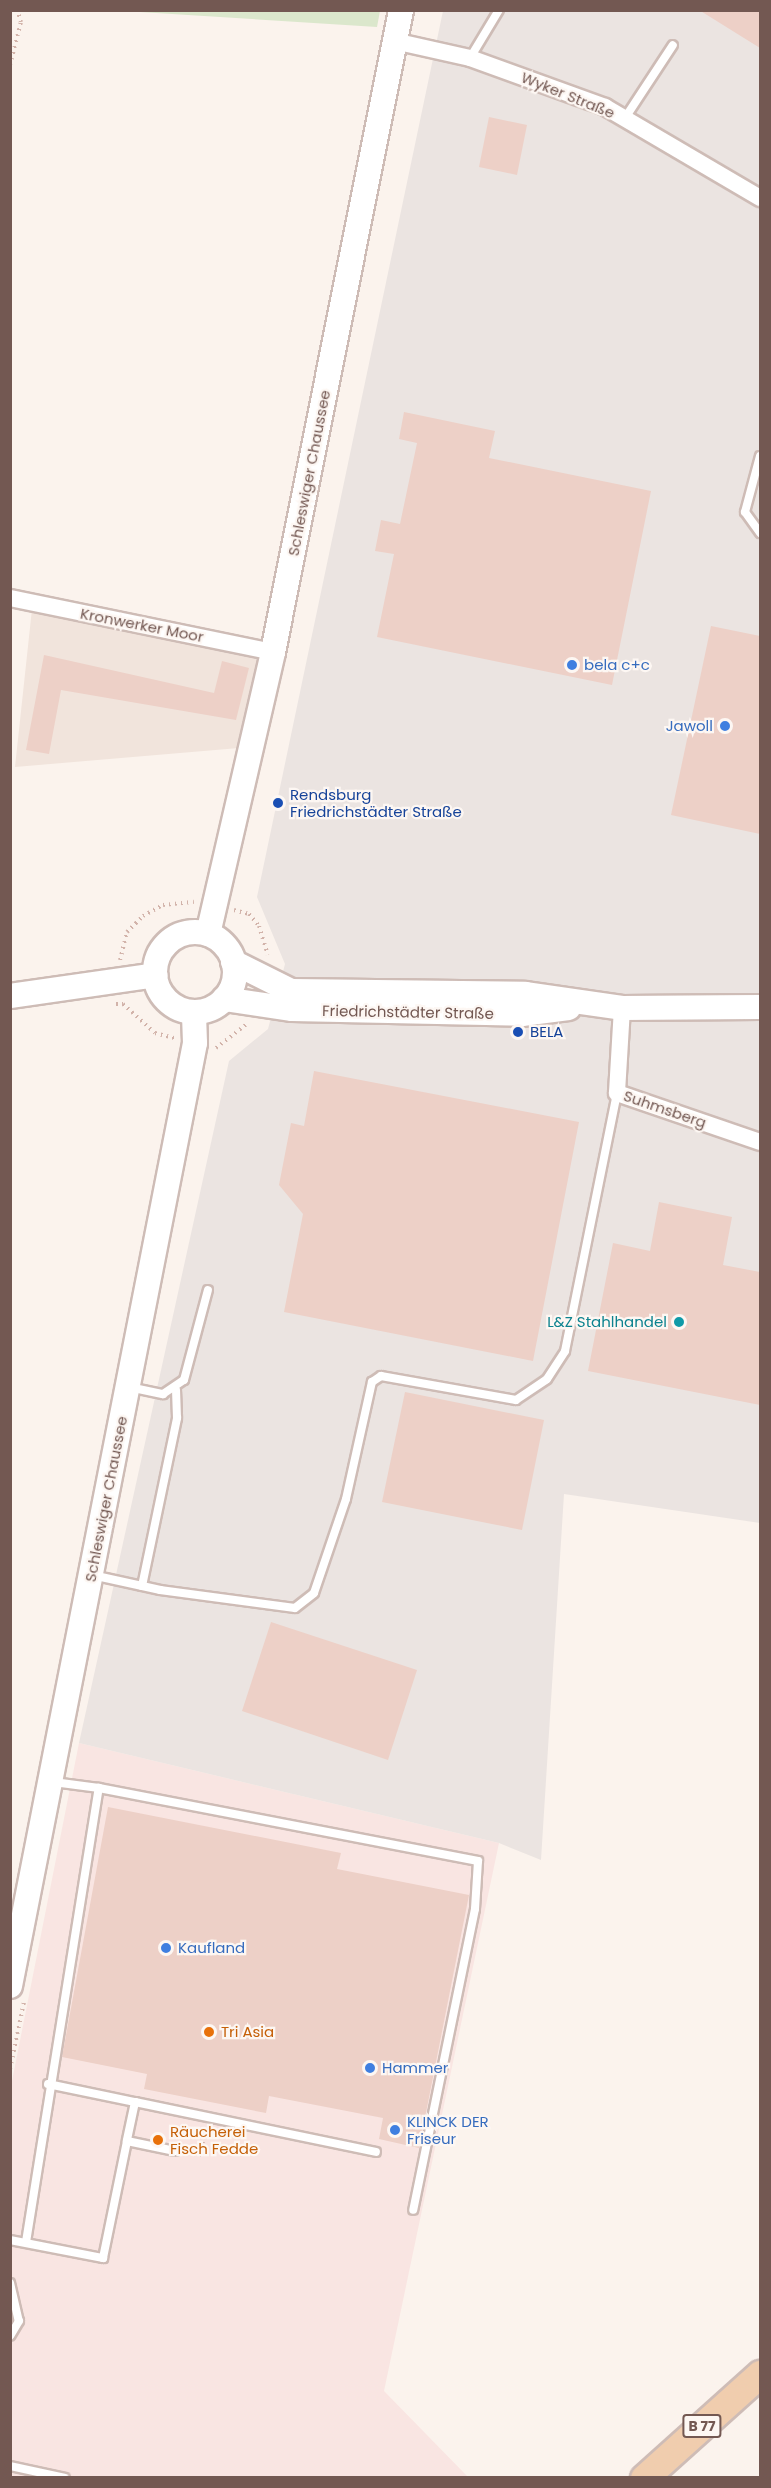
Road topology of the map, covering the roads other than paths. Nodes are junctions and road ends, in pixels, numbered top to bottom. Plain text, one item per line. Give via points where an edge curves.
1 (401, 10) edge
2 (499, 10) edge
3 (394, 41) junction
4 (673, 45) dead end
5 (470, 58) junction
6 (625, 118) junction
7 (760, 198) edge
8 (760, 456) edge
9 (760, 533) edge
10 (10, 598) edge
11 (273, 652) junction
12 (208, 934) junction
13 (233, 962) junction
14 (155, 975) junction
15 (10, 996) edge
16 (224, 999) junction
17 (593, 1005) junction
18 (760, 1007) edge
19 (622, 1008) junction
20 (194, 1012) junction
21 (617, 1092) junction
22 (760, 1143) edge
23 (208, 1290) dead end
24 (129, 1387) junction
25 (176, 1390) junction
26 (92, 1575) junction
27 (142, 1586) junction
28 (51, 1782) junction
29 (99, 1788) junction
30 (10, 1986) edge
31 (48, 2084) junction
32 (135, 2102) junction
33 (127, 2141) junction
34 (175, 2151) road end
35 (376, 2152) dead end
36 (413, 2210) dead end
37 (10, 2240) edge
38 (26, 2242) junction
39 (10, 2283) edge
40 (10, 2336) edge
41 (760, 2374) edge
42 (10, 2466) edge
43 (65, 2478) edge
44 (644, 2478) edge

1 - 3 main road, Schleswiger Chaussee
2 - 5 lane
3 - 5 street, Wyker Straße
3 - 11 main road, Schleswiger Chaussee
4 - 6 lane
5 - 6 street, Wyker Straße
6 - 7 street, Wyker Straße
8 - 9 lane via 745,512
10 - 11 street, Kronwerker Moor
11 - 12 main road, Schleswiger Chaussee
12 - 13 main road via 222,943
12 - 14 main road via 183,934 168,942
13 - 16 main road via 233,984
13 - 17 main road, Friedrichstädter Straße via 291,991 525,994
14 - 15 main road
14 - 20 main road via 169,1002
16 - 17 main road, Friedrichstädter Straße via 292,1009 522,1014
16 - 20 main road
17 - 19 main road, Friedrichstädter Straße
18 - 19 main road, Friedrichstädter Straße
19 - 21 street, Suhmsberg
20 - 24 main road, Schleswiger Chaussee via 195,1042
21 - 22 street, Suhmsberg
21 - 27 lane via 564,1351 547,1379 516,1400 381,1376 372,1382 339,1520 314,1593 295,1608
23 - 25 lane via 184,1380
24 - 25 lane via 163,1394
24 - 26 main road, Schleswiger Chaussee
25 - 27 lane via 177,1418
26 - 27 lane
26 - 28 main road, Schleswiger Chaussee
28 - 29 lane
28 - 30 main road, Schleswiger Chaussee
29 - 31 lane
29 - 36 lane via 478,1861 475,1909
31 - 32 lane
31 - 38 lane
32 - 33 lane
32 - 35 lane
33 - 34 lane
33 - 38 lane via 103,2258
37 - 38 lane
39 - 40 lane via 19,2321
41 - 44 main road, B 77
42 - 43 lane

